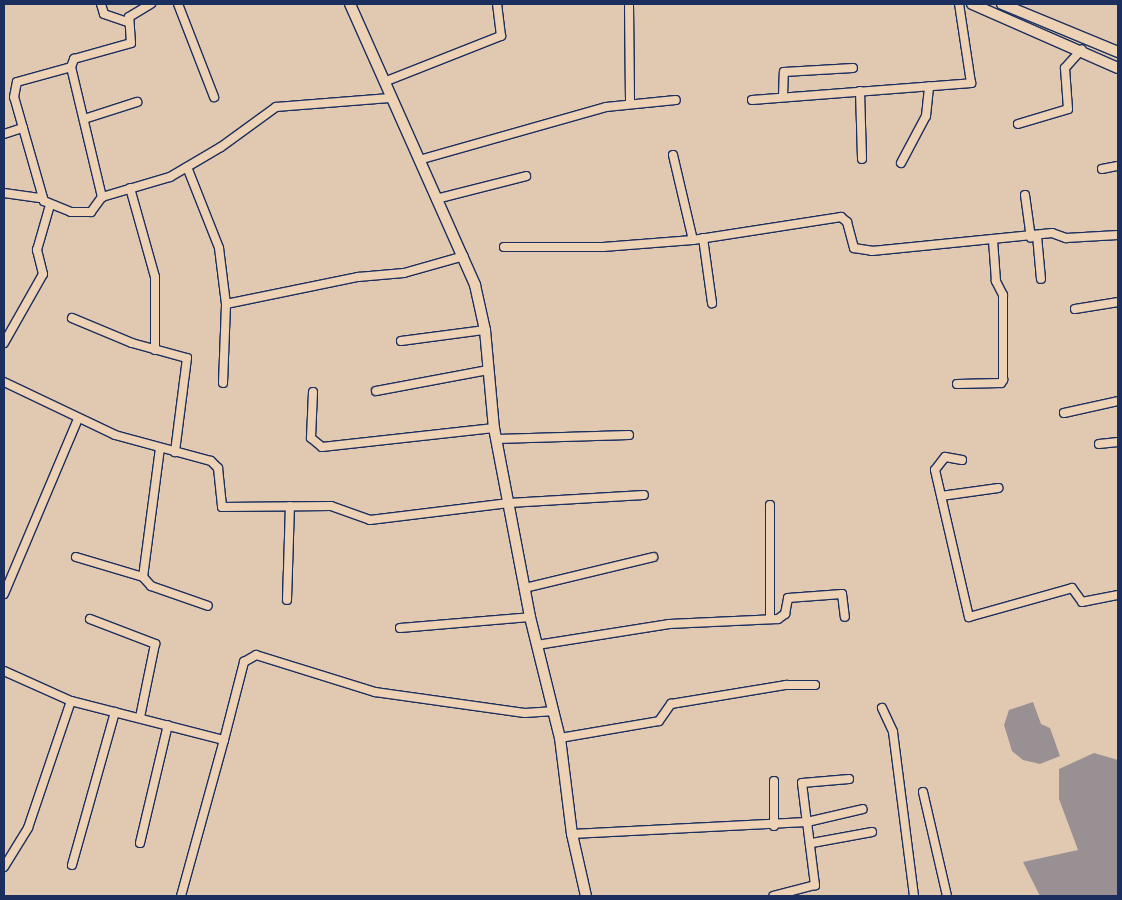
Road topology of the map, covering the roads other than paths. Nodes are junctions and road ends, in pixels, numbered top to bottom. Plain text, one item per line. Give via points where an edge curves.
1 (101, 4) edge
2 (151, 4) edge
3 (178, 4) edge
4 (350, 4) edge
5 (497, 4) edge
6 (629, 4) edge
7 (960, 4) edge
8 (972, 4) edge
9 (1002, 4) edge
10 (128, 22) junction
11 (1082, 49) junction
12 (1118, 52) edge
13 (71, 67) junction
14 (853, 68) dead end
15 (1118, 68) edge
16 (384, 82) junction
17 (928, 86) junction
18 (860, 91) junction
19 (784, 96) junction
20 (214, 97) dead end
21 (390, 98) junction
22 (676, 100) dead end
23 (752, 100) dead end
24 (137, 102) dead end
25 (630, 102) junction
26 (84, 120) junction
27 (1018, 124) dead end
28 (23, 128) junction
29 (4, 134) edge
30 (673, 154) dead end
31 (862, 159) dead end
32 (419, 160) junction
33 (901, 163) dead end
34 (1118, 166) edge
35 (187, 167) junction
36 (1102, 169) dead end
37 (526, 176) dead end
38 (130, 188) junction
39 (4, 193) edge
40 (1025, 195) dead end
41 (102, 197) junction
42 (40, 198) junction
43 (436, 199) junction
44 (50, 205) junction
45 (1118, 235) edge
46 (1034, 237) junction
47 (703, 238) junction
48 (693, 240) junction
49 (993, 240) junction
50 (504, 247) dead end
51 (464, 256) junction
52 (1041, 279) dead end
53 (1118, 302) edge
54 (712, 303) dead end
55 (226, 304) junction
56 (1075, 309) dead end
57 (72, 318) dead end
58 (485, 330) junction
59 (401, 341) dead end
60 (4, 343) edge
61 (155, 350) junction
62 (488, 370) junction
63 (4, 382) edge
64 (222, 383) dead end
65 (957, 384) dead end
66 (376, 391) dead end
67 (313, 392) dead end
68 (1118, 401) edge
69 (1064, 413) dead end
70 (78, 418) junction
71 (494, 428) junction
72 (628, 435) dead end
73 (497, 439) junction
74 (1118, 442) edge
75 (1099, 444) dead end
76 (160, 448) junction
77 (175, 452) junction
78 (962, 460) dead end
79 (998, 488) dead end
80 (644, 495) dead end
81 (941, 496) junction
82 (509, 503) junction
83 (770, 505) dead end
84 (290, 506) junction
85 (76, 557) dead end
86 (653, 557) dead end
87 (143, 577) junction
88 (525, 588) junction
89 (4, 594) edge
90 (1118, 595) edge
91 (287, 600) dead end
92 (208, 606) dead end
93 (530, 617) junction
94 (845, 617) dead end
95 (90, 619) dead end
96 (770, 619) junction
97 (400, 628) dead end
98 (537, 645) junction
99 (4, 671) edge
100 (815, 685) dead end
101 (71, 702) junction
102 (882, 708) dead end
103 (551, 711) junction
104 (115, 712) junction
105 (140, 717) junction
106 (168, 726) junction
107 (560, 738) junction
108 (224, 740) junction
109 (850, 779) dead end
110 (774, 781) dead end
111 (923, 792) dead end
112 (863, 809) dead end
113 (807, 822) junction
114 (774, 826) junction
115 (872, 832) dead end
116 (572, 834) junction
117 (140, 843) dead end
118 (812, 843) junction
119 (72, 865) dead end
120 (4, 867) edge
121 (181, 896) edge
122 (586, 896) edge
123 (773, 896) edge
124 (914, 896) edge
125 (947, 896) edge

1 - 10 street via 104,14
2 - 10 street via 129,17
3 - 20 street
4 - 16 street
5 - 16 street via 501,36
6 - 25 street
7 - 17 street via 972,82
8 - 11 street
9 - 12 street
10 - 13 street via 131,43 74,59
11 - 15 street
11 - 27 street via 1065,68 1068,109
13 - 26 street
13 - 28 street via 14,85
14 - 19 street via 784,72
16 - 21 street
17 - 18 street
17 - 33 street via 926,116
18 - 19 street
18 - 31 street
19 - 23 street
21 - 32 street
21 - 35 street via 276,107
22 - 25 street
24 - 26 street
25 - 32 street via 539,123
26 - 41 street
28 - 29 street
28 - 42 street
30 - 48 street
32 - 43 street
34 - 36 street
35 - 38 street via 170,177
35 - 55 street via 219,248
37 - 43 street
38 - 41 street
38 - 61 street via 155,276
39 - 42 street
40 - 46 street
41 - 44 street via 91,212 71,212
42 - 44 street
43 - 51 street
44 - 60 street via 37,250 43,274
45 - 46 street
46 - 49 street
46 - 52 street
47 - 48 street
47 - 49 street via 841,217 848,222 854,248 861,250
47 - 54 street
48 - 50 street via 603,248
49 - 65 street via 996,281 1003,295 1003,380 1001,384
51 - 55 street via 404,273 358,277
51 - 58 street
53 - 56 street
55 - 64 street
57 - 61 street
58 - 59 street
58 - 62 street
61 - 77 street via 181,354 189,363
62 - 66 street
62 - 71 street
63 - 70 street
67 - 71 street via 311,438 322,447
68 - 69 street
70 - 76 street
70 - 89 street
71 - 73 street
72 - 73 street
73 - 82 street
74 - 75 street
76 - 77 street
76 - 87 street
77 - 84 street via 216,464 222,507
78 - 81 street via 945,457 936,466
79 - 81 street
80 - 82 street
81 - 90 street via 969,617 1072,588 1082,602
82 - 84 street via 370,520 331,506
82 - 88 street
83 - 96 street
84 - 91 street
85 - 87 street
86 - 88 street
87 - 92 street via 151,586
88 - 93 street
93 - 97 street
93 - 98 street
94 - 96 street via 844,596 839,594 788,598 785,614
95 - 105 street via 155,644
96 - 98 street via 669,624
98 - 103 street
99 - 101 street
100 - 107 street via 786,685 671,704 659,721
101 - 104 street
101 - 120 street via 28,828
102 - 124 street via 893,732
103 - 107 street
103 - 108 street via 525,713 375,692 256,655 244,662
104 - 105 street
104 - 119 street
105 - 106 street
106 - 108 street
106 - 117 street
107 - 116 street
108 - 121 street
109 - 113 street via 802,783
110 - 114 street
111 - 125 street
112 - 113 street
113 - 114 street
113 - 118 street
114 - 116 street
115 - 118 street
116 - 122 street
118 - 123 street via 814,886

